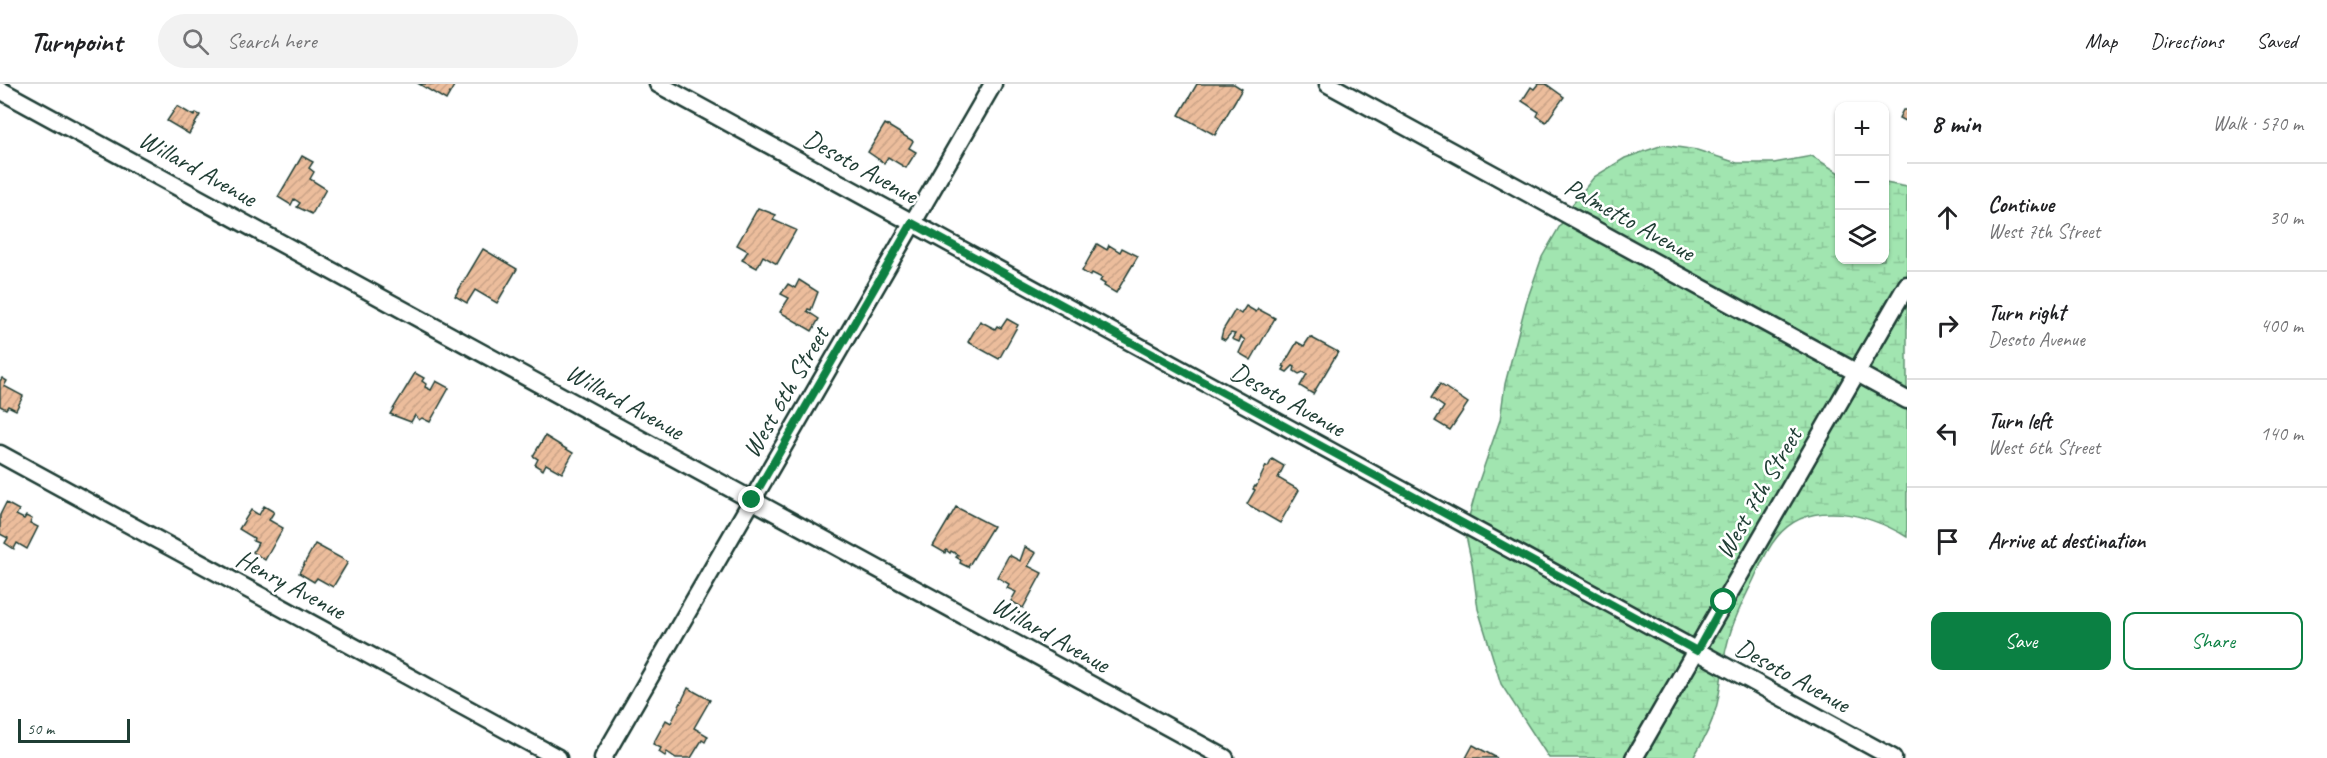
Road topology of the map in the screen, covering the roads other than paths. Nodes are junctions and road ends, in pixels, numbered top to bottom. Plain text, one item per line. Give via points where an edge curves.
1 (658, 84) edge
2 (993, 84) edge
3 (1328, 84) edge
4 (0, 90) edge
5 (912, 223) junction
6 (1907, 285) edge
7 (1857, 372) junction
8 (1907, 399) edge
9 (0, 454) edge
10 (752, 500) junction
11 (1697, 651) junction
12 (558, 758) edge
13 (603, 758) edge
14 (1225, 758) edge
15 (1634, 758) edge
16 (1893, 758) edge

1 - 5 street, Desoto Avenue
2 - 5 street, West 6th Street
3 - 7 street, Palmetto Avenue
4 - 10 street, Willard Avenue
5 - 10 street, West 6th Street
5 - 11 street, Desoto Avenue
6 - 7 street, West 7th Street
7 - 8 street, Palmetto Avenue
7 - 11 street, West 7th Street
9 - 12 street, Henry Avenue
10 - 13 street, West 6th Street
10 - 14 street, Willard Avenue
11 - 15 street, West 7th Street
11 - 16 street, Desoto Avenue

